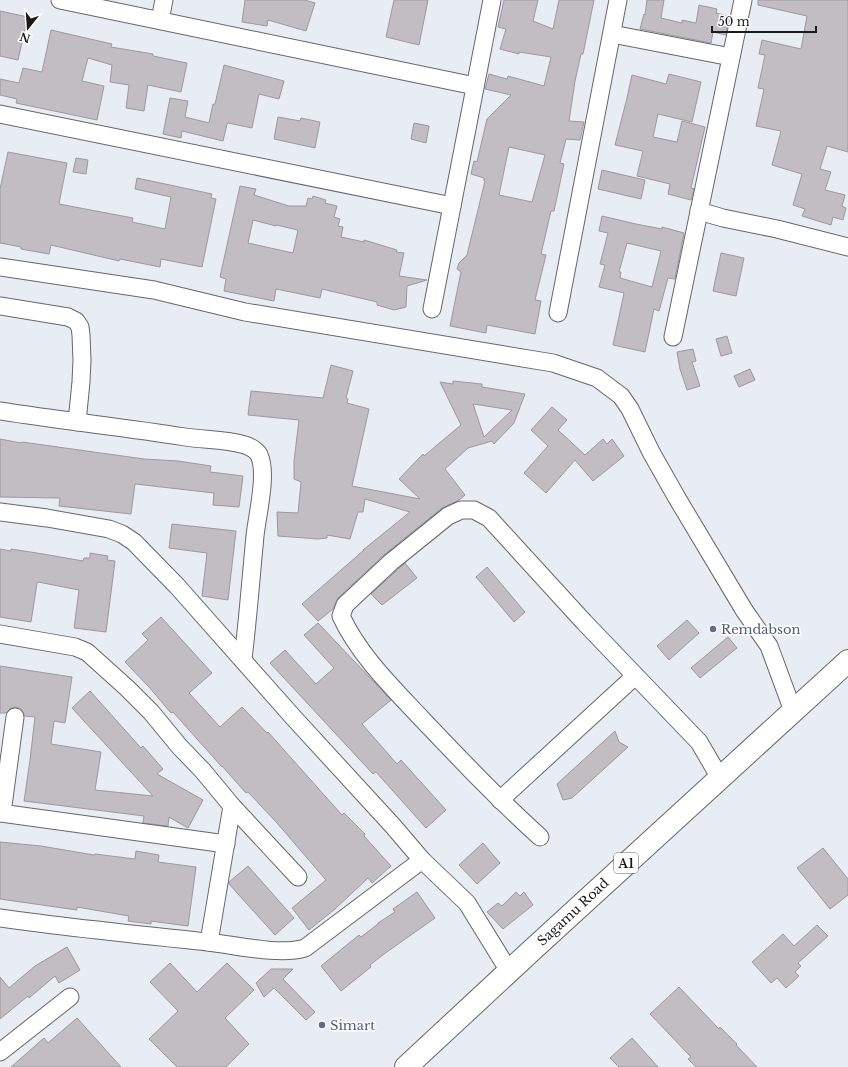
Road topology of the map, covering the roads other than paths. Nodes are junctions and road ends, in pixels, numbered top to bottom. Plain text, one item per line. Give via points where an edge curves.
1 (60, 0) edge
2 (164, 0) edge
3 (492, 0) edge
4 (618, 0) edge
5 (743, 0) edge
6 (160, 20) junction
7 (612, 34) junction
8 (731, 57) junction
9 (475, 86) junction
10 (0, 114) edge
11 (452, 206) junction
12 (699, 211) junction
13 (848, 247) edge
14 (0, 267) edge
15 (0, 306) edge
16 (432, 309) dead end
17 (558, 313) dead end
18 (673, 337) dead end
19 (0, 411) edge
20 (77, 422) junction
21 (0, 512) edge
22 (0, 634) edge
23 (243, 659) junction
24 (848, 660) edge
25 (635, 676) junction
26 (792, 711) junction
27 (15, 717) dead end
28 (720, 778) junction
29 (500, 800) junction
30 (232, 806) junction
31 (1, 813) edge
32 (540, 837) dead end
33 (226, 844) junction
34 (422, 860) junction
35 (298, 877) dead end
36 (0, 918) edge
37 (209, 942) junction
38 (509, 971) junction
39 (70, 997) dead end
40 (0, 1052) edge
41 (415, 1064) edge

1 - 6 street
2 - 6 street
3 - 9 street
4 - 7 street
5 - 8 street
6 - 9 street
7 - 8 street
7 - 17 street
8 - 12 street
9 - 11 street
10 - 11 street
11 - 16 street
12 - 13 street
12 - 18 street
14 - 26 street via 154,290 245,312 553,363 597,378 621,396 630,410 681,505 740,604 769,646
15 - 20 street via 68,317 76,321 80,327 82,367
19 - 20 street
20 - 23 street via 230,441 247,445 259,454 263,467 262,487
21 - 23 street via 109,529 122,534 134,542 177,586
22 - 30 street via 69,646 87,652 151,712
23 - 34 street
24 - 26 highway, Sagamu Road / A1
25 - 28 street via 698,742
25 - 29 street
25 - 29 street via 489,518 474,510 461,510 448,516 391,562 345,605 341,616 358,646 393,688
26 - 28 highway, Sagamu Road / A1
27 - 31 street
28 - 38 highway, Sagamu Road / A1
29 - 32 street
30 - 33 street
30 - 35 street
31 - 33 street
33 - 37 street
34 - 37 street via 305,948 284,951
34 - 38 street via 466,903
36 - 37 street via 76,929
38 - 41 highway, Sagamu Road / A1
39 - 40 street

